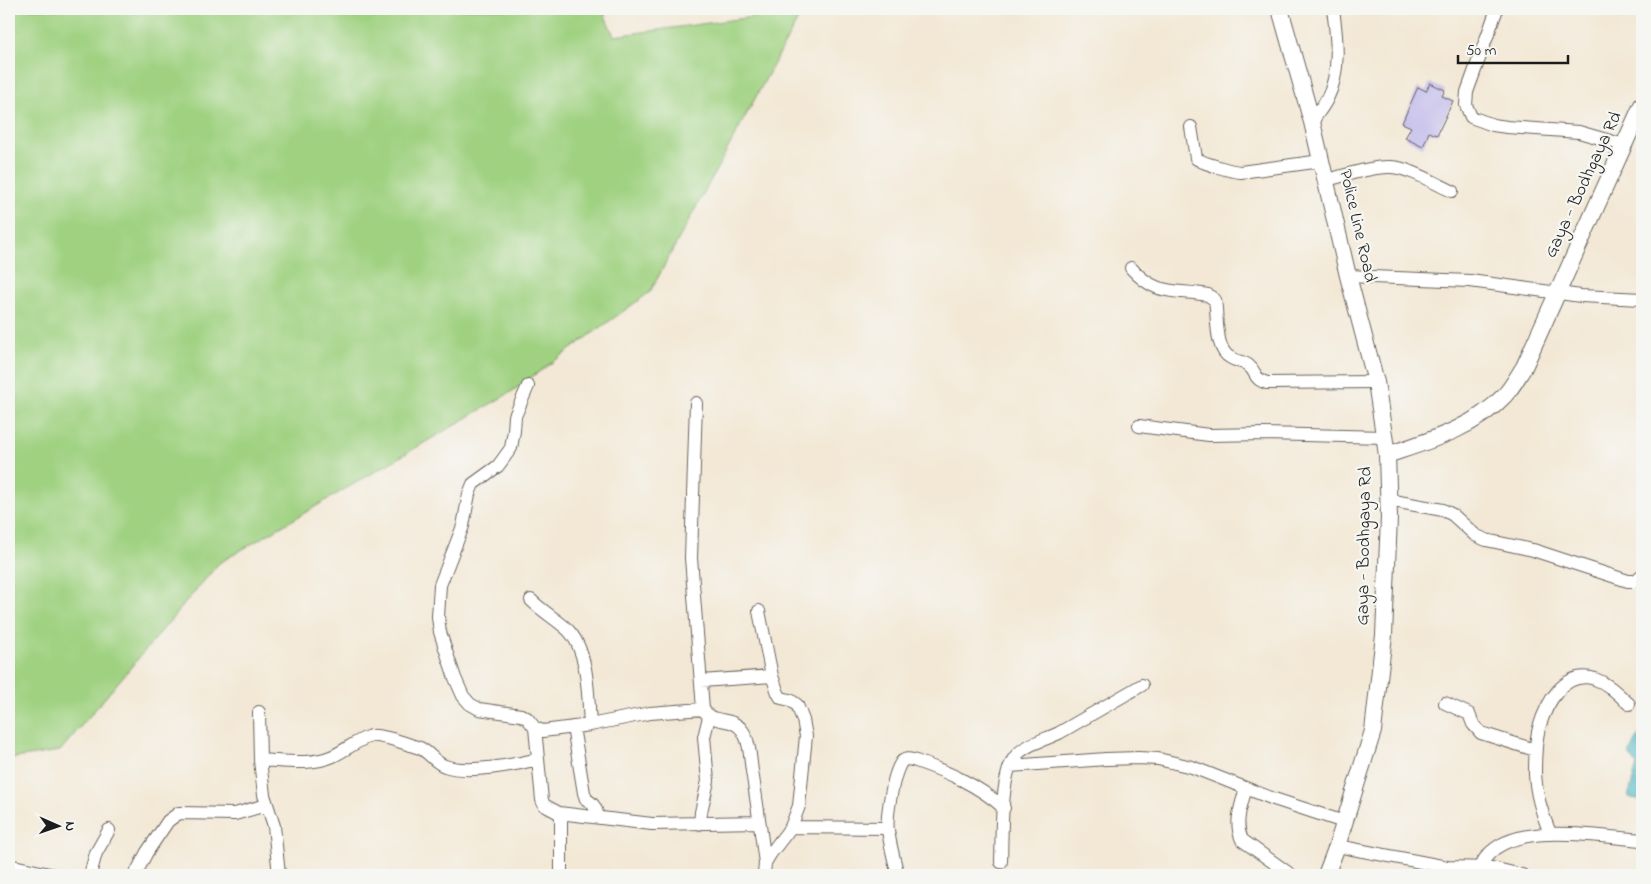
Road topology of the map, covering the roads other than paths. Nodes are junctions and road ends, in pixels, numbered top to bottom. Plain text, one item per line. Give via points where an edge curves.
1 (1280, 9) edge
2 (1333, 9) edge
3 (1497, 9) edge
4 (1642, 105) edge
5 (1312, 122) junction
6 (1191, 127) dead end
7 (1624, 145) junction
8 (1321, 161) junction
9 (1326, 180) junction
10 (1452, 191) dead end
11 (1132, 268) dead end
12 (1348, 276) junction
13 (1556, 293) junction
14 (1642, 299) edge
15 (1376, 382) junction
16 (528, 386) dead end
17 (696, 403) dead end
18 (1139, 426) dead end
19 (1385, 437) junction
20 (1387, 455) junction
21 (1388, 500) junction
22 (1642, 575) edge
23 (531, 600) dead end
24 (759, 611) dead end
25 (772, 676) junction
26 (701, 682) junction
27 (1142, 685) dead end
28 (1445, 703) dead end
29 (1629, 704) dead end
30 (260, 712) dead end
31 (706, 713) junction
32 (590, 725) junction
33 (573, 727) junction
34 (535, 728) junction
35 (1535, 750) junction
36 (538, 759) junction
37 (260, 760) junction
38 (1010, 766) junction
39 (1246, 788) junction
40 (266, 805) junction
41 (1004, 808) junction
42 (559, 813) junction
43 (598, 817) junction
44 (760, 822) junction
45 (1344, 822) junction
46 (700, 824) junction
47 (791, 827) junction
48 (888, 828) junction
49 (109, 830) dead end
50 (1550, 833) junction
51 (1642, 840) edge
52 (1337, 846) junction
53 (1001, 862) dead end
54 (9, 865) edge
55 (1480, 868) junction
56 (764, 869) edge
57 (1464, 872) edge
58 (54, 875) edge
59 (90, 875) edge
60 (135, 875) edge
61 (279, 875) edge
62 (561, 875) edge
63 (898, 875) edge
64 (1291, 875) edge
65 (1326, 875) edge
66 (1522, 875) edge

1 - 5 street, Police Line Road
2 - 5 street via 1337,52 1334,77 1328,98
3 - 7 street via 1467,92 1466,105 1472,116 1493,125 1579,132
4 - 7 street, Gaya - Bodhgaya Rd
5 - 8 street, Police Line Road
6 - 8 street via 1196,158 1228,171
7 - 13 street, Gaya - Bodhgaya Rd
8 - 9 street, Police Line Road
9 - 10 street via 1392,167
9 - 12 street, Police Line Road
11 - 15 street via 1147,284 1157,288 1208,295 1215,300 1218,335 1226,354 1248,365 1260,381 1267,384
12 - 13 street via 1470,281
12 - 15 street, Police Line Road
13 - 14 street
13 - 20 street, Gaya - Bodhgaya Rd via 1524,366 1505,396 1480,417 1454,432
15 - 19 street, Police Line Road
16 - 34 street via 515,416 511,448 498,466 474,484 469,494 463,526 440,585 438,617 446,651 463,696 479,709 521,715
17 - 26 street via 691,558
18 - 19 street via 1209,435
19 - 20 street, Police Line Road
20 - 21 street, Gaya - Bodhgaya Rd
21 - 22 street via 1443,510 1486,540 1532,550 1628,581 1635,581
21 - 45 street, Gaya - Bodhgaya Rd via 1384,635 1373,731
23 - 32 street via 568,630 576,641 587,679
24 - 25 street
25 - 26 street
25 - 47 street via 781,698 797,705 806,736 801,794
26 - 31 street
27 - 38 street via 1021,751
28 - 35 street via 1469,714 1481,733
29 - 35 street via 1595,679 1585,677 1568,682 1546,706
30 - 37 street
31 - 32 street via 650,713
31 - 44 street via 737,725 746,737
31 - 46 street via 704,745 708,781
32 - 33 street
33 - 34 street via 543,731
33 - 43 street via 584,793 596,808
34 - 36 street
35 - 50 street via 1536,791
36 - 37 street via 497,767 452,768 444,766 420,748 370,736 321,760 302,763
36 - 42 street via 542,800 544,805
37 - 40 street
38 - 39 street via 1106,758 1158,759 1192,767
38 - 41 street
39 - 45 street
39 - 64 street via 1237,822 1242,840
40 - 60 street via 235,814 179,813 168,822
40 - 61 street via 274,826
41 - 48 street via 992,797 951,774 916,760 904,760 894,782
41 - 53 street
42 - 43 street
42 - 62 street
43 - 46 street via 652,824
44 - 46 street
44 - 56 street
45 - 52 street, Gaya - Bodhgaya Rd
47 - 48 street
47 - 56 street via 770,852
48 - 63 street
49 - 59 street via 96,853
50 - 51 street
50 - 55 street via 1513,839 1489,854
52 - 57 street
52 - 65 street, Gaya - Bodhgaya Rd
54 - 58 street
55 - 57 street
55 - 66 street

